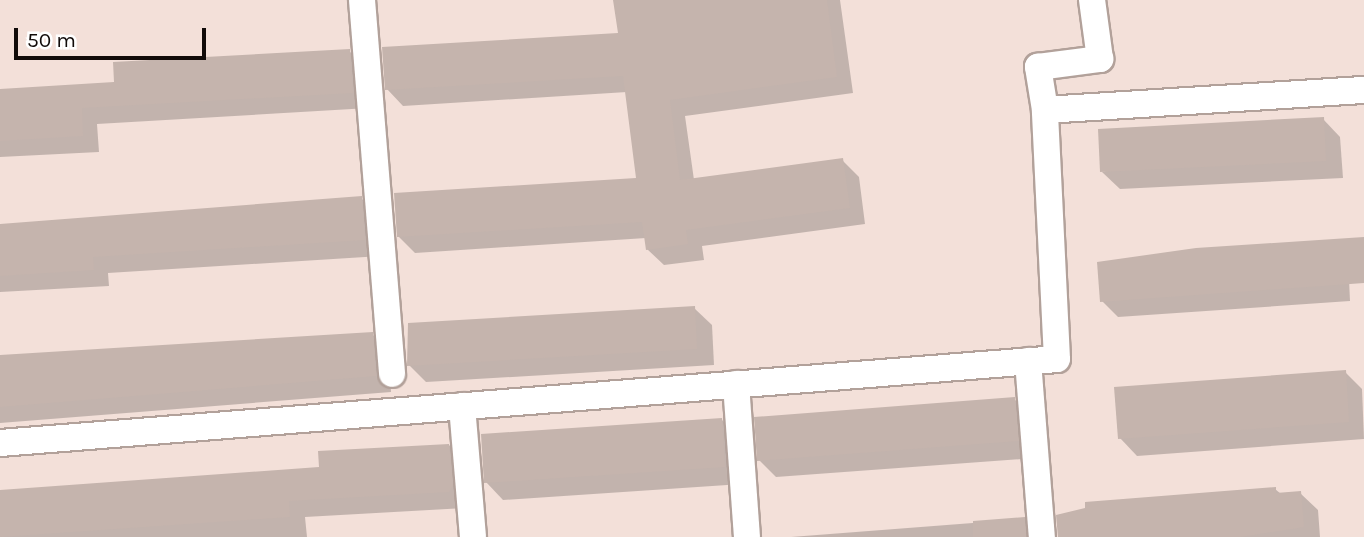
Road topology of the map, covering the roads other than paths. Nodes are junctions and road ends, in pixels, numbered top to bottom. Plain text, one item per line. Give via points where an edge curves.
1 (362, 0) edge
2 (1093, 0) edge
3 (1364, 90) edge
4 (1045, 110) junction
5 (1028, 361) junction
6 (392, 374) dead end
7 (736, 384) junction
8 (462, 406) junction
9 (0, 443) edge
10 (473, 537) edge
11 (747, 537) edge
12 (1042, 537) edge

1 - 6 street
2 - 4 street via 1100,59 1038,68
3 - 4 street
4 - 5 street via 1057,359
5 - 7 street
5 - 12 street
7 - 8 street
7 - 11 street
8 - 9 street
8 - 10 street

